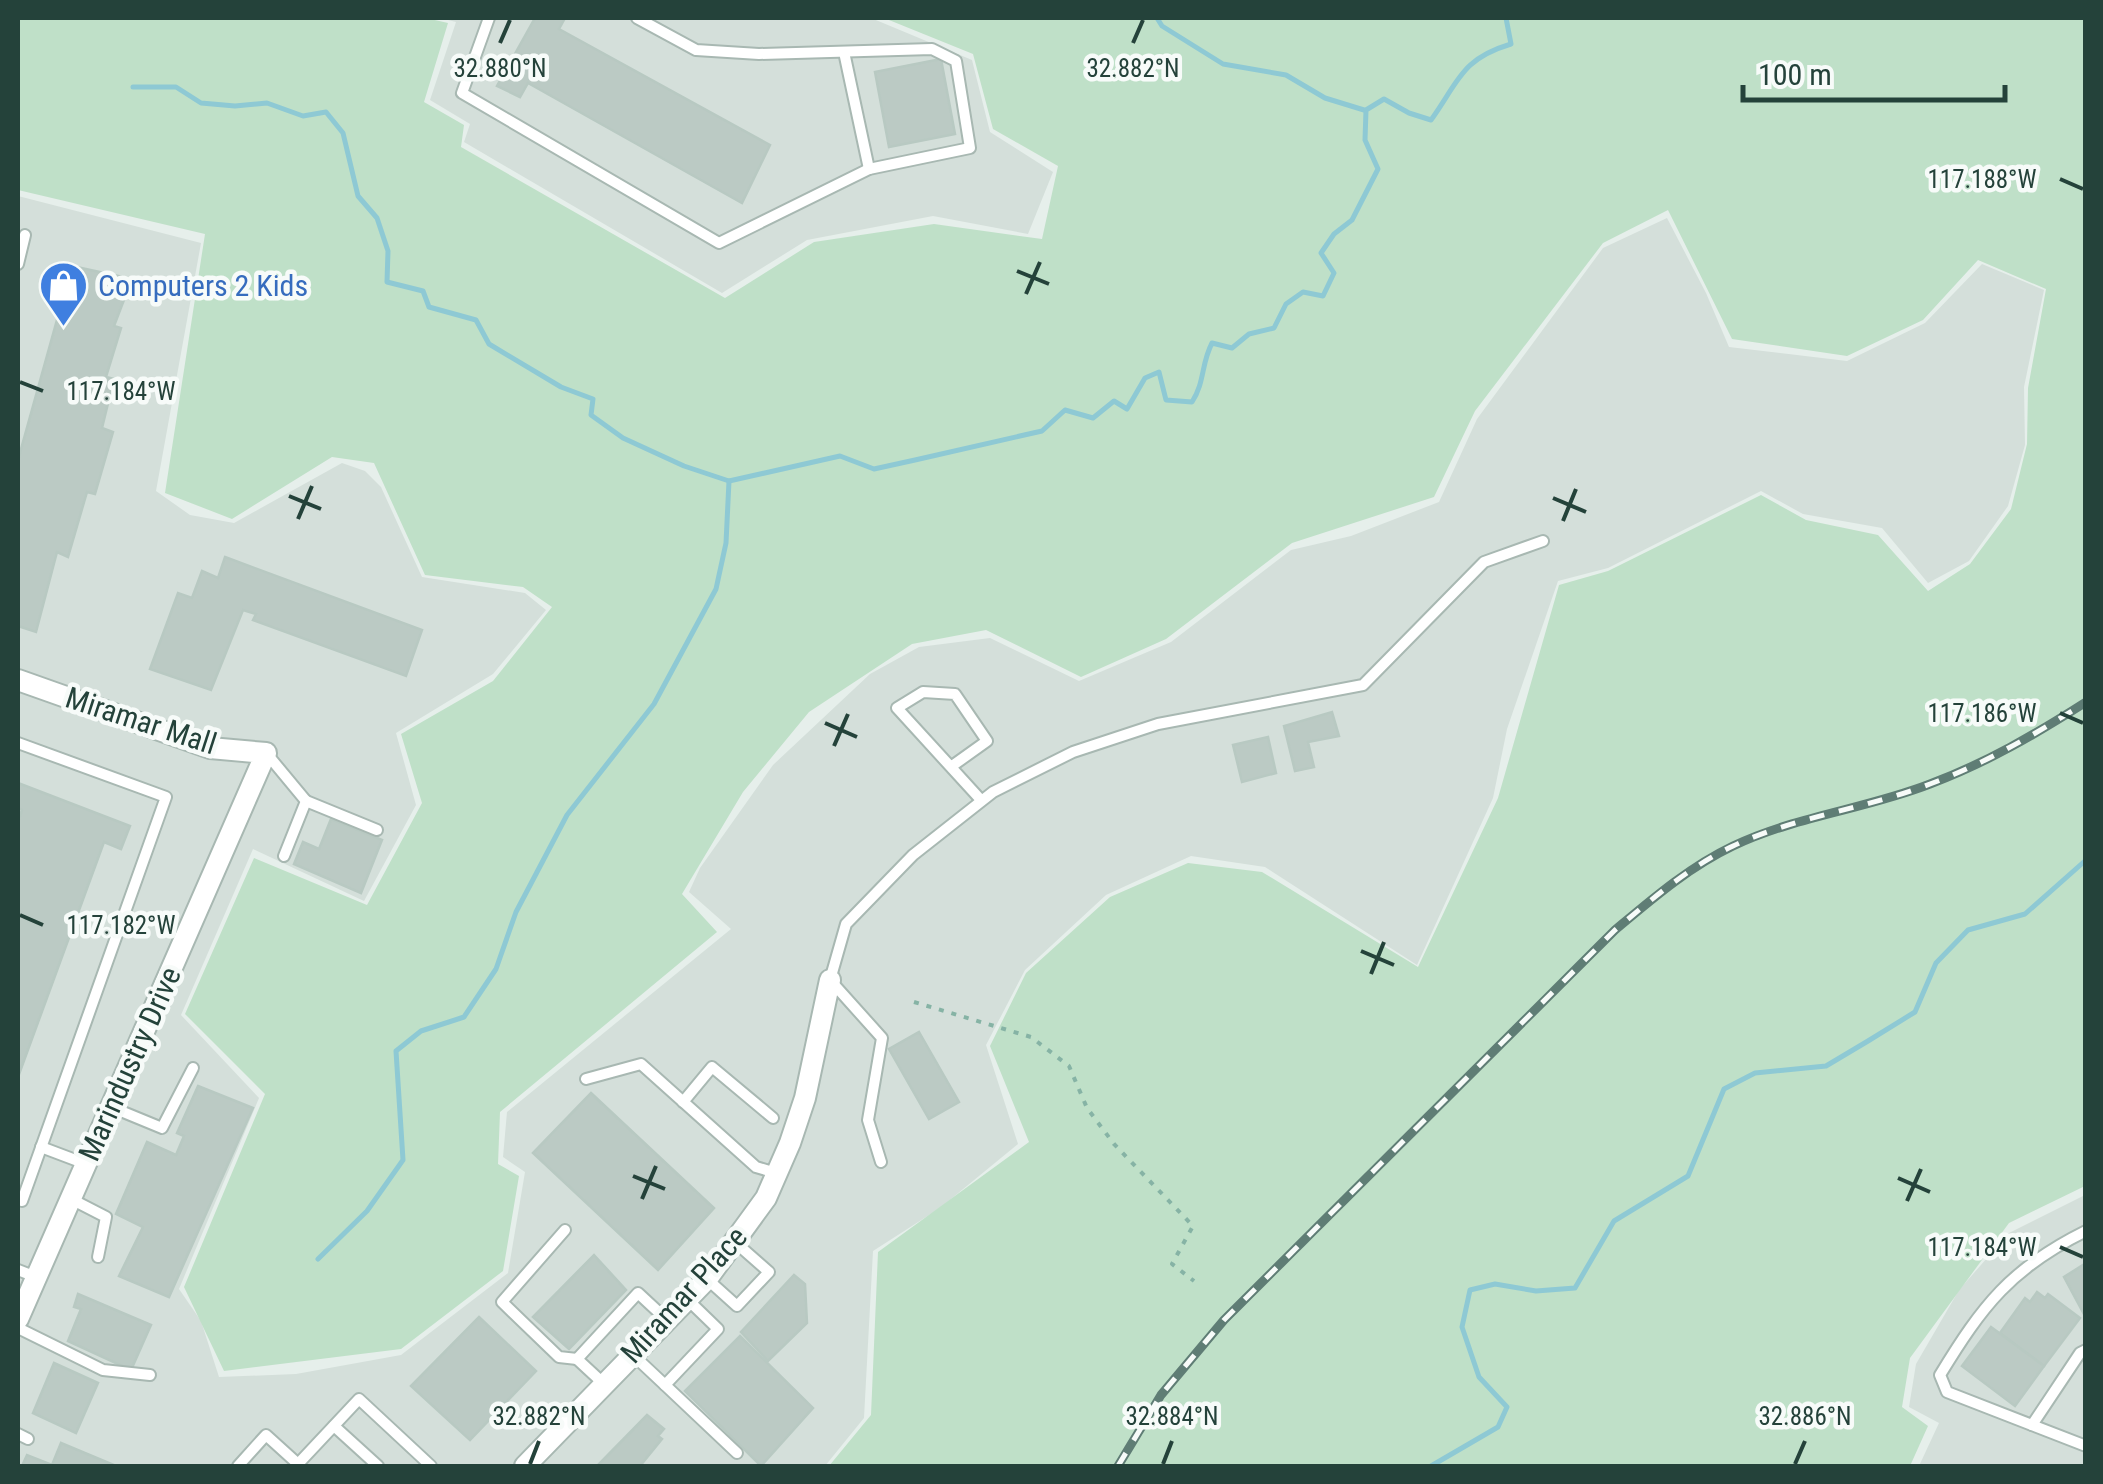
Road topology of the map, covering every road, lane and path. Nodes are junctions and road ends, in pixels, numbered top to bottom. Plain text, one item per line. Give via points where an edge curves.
1 (490, 18) edge
2 (637, 18) edge
3 (844, 52) junction
4 (869, 170) junction
5 (25, 235) dead end
6 (18, 264) edge
7 (1543, 541) dead end
8 (18, 680) edge
9 (18, 742) edge
10 (266, 753) junction
11 (952, 766) junction
12 (981, 800) junction
13 (306, 801) junction
14 (378, 830) dead end
15 (284, 856) dead end
16 (830, 980) junction
17 (914, 1002) dead end
18 (192, 1068) dead end
19 (586, 1079) dead end
20 (683, 1102) junction
21 (111, 1107) junction
22 (773, 1118) dead end
23 (41, 1147) junction
24 (881, 1162) dead end
25 (86, 1164) junction
26 (777, 1173) junction
27 (18, 1199) edge
28 (70, 1199) junction
29 (565, 1230) dead end
30 (2086, 1231) edge
31 (736, 1242) junction
32 (98, 1257) dead end
33 (27, 1273) edge
34 (707, 1279) junction
35 (1194, 1281) dead end
36 (687, 1298) junction
37 (18, 1319) edge
38 (666, 1319) junction
39 (18, 1328) edge
40 (2086, 1350) edge
41 (632, 1354) junction
42 (577, 1359) junction
43 (150, 1375) dead end
44 (604, 1384) junction
45 (665, 1385) junction
46 (2032, 1425) junction
47 (334, 1426) junction
48 (2086, 1446) edge
49 (737, 1452) dead end
50 (299, 1465) edge
51 (238, 1466) edge
52 (378, 1466) edge
53 (431, 1466) edge
54 (525, 1466) edge

1 - 4 lane via 462,93 720,243
2 - 3 lane via 696,50
3 - 4 lane
3 - 4 lane via 932,49 956,61 970,148
5 - 6 lane
7 - 12 lane via 1484,562 1363,685 1158,724 1073,752
8 - 10 street, Miramar Mall via 210,748
9 - 23 lane via 166,796
10 - 13 lane
10 - 21 street, Marindustry Drive
11 - 11 lane via 941,755 897,708 922,692 956,694 987,741
11 - 12 lane
12 - 16 lane via 846,924
13 - 14 lane
13 - 15 lane
16 - 24 lane via 882,1038 868,1120
16 - 26 street, Miramar Place via 805,1098
17 - 35 path via 1030,1037 1069,1066 1086,1108 1193,1226 1172,1264
18 - 21 lane via 162,1128
19 - 20 lane via 640,1064
20 - 22 lane via 712,1066
20 - 26 lane via 756,1167
21 - 25 street, Marindustry Drive
23 - 25 lane
23 - 27 lane
25 - 28 street, Marindustry Drive
26 - 31 street, Miramar Place
28 - 32 lane via 106,1217
28 - 33 street, Marindustry Drive
29 - 42 lane via 502,1302 559,1357
30 - 46 lane via 2008,1281 1974,1319 1940,1376 1947,1392
31 - 34 street, Miramar Place
31 - 34 lane via 768,1272 737,1306
33 - 37 street, Marindustry Drive
34 - 36 street, Miramar Place
36 - 38 street, Miramar Place
36 - 45 lane via 718,1329
38 - 41 street, Miramar Place
38 - 42 lane via 638,1293
39 - 43 lane via 103,1370
40 - 46 lane
41 - 44 street, Miramar Place
41 - 45 lane
42 - 44 lane
44 - 54 street, Miramar Place
45 - 49 lane
46 - 48 lane
47 - 50 lane
47 - 52 lane
47 - 53 lane via 359,1398
50 - 51 lane via 266,1436

